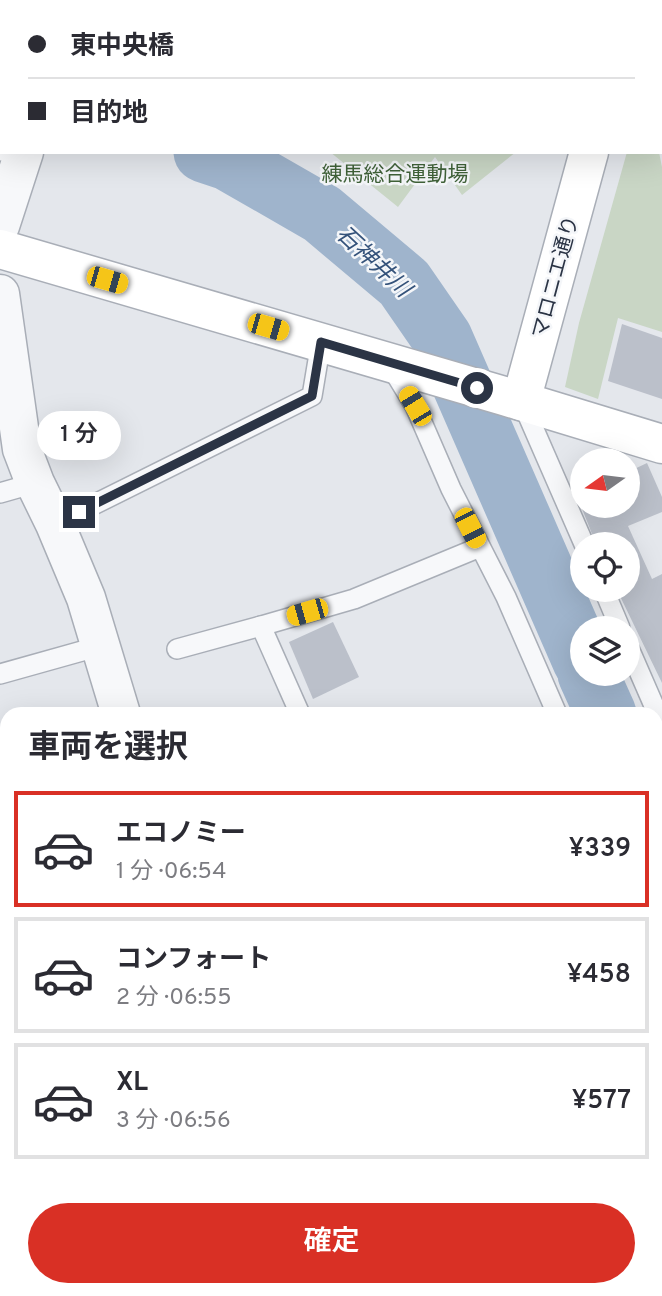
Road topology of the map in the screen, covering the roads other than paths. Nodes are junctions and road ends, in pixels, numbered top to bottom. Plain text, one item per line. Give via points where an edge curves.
1 (11, 154) edge
2 (588, 154) edge
3 (0, 226) edge
4 (0, 249) edge
5 (0, 294) edge
6 (321, 342) junction
7 (393, 364) junction
8 (513, 398) junction
9 (662, 444) edge
10 (17, 488) edge
11 (55, 524) junction
12 (578, 532) edge
13 (480, 547) junction
14 (261, 626) junction
15 (100, 646) junction
16 (177, 649) dead end
17 (640, 673) edge
18 (0, 674) edge
19 (119, 707) edge
20 (297, 707) edge
21 (554, 707) edge
22 (655, 707) edge

1 - 3 street
2 - 8 street, マロニエ通り
4 - 6 street
5 - 10 street via 22,449
6 - 7 street
6 - 11 lane via 312,396
7 - 8 street
7 - 13 lane
8 - 9 street
8 - 12 lane
10 - 11 street
11 - 15 street
13 - 14 lane via 354,599
13 - 21 lane
14 - 16 lane
14 - 20 lane
15 - 18 lane
15 - 19 street
17 - 22 lane

